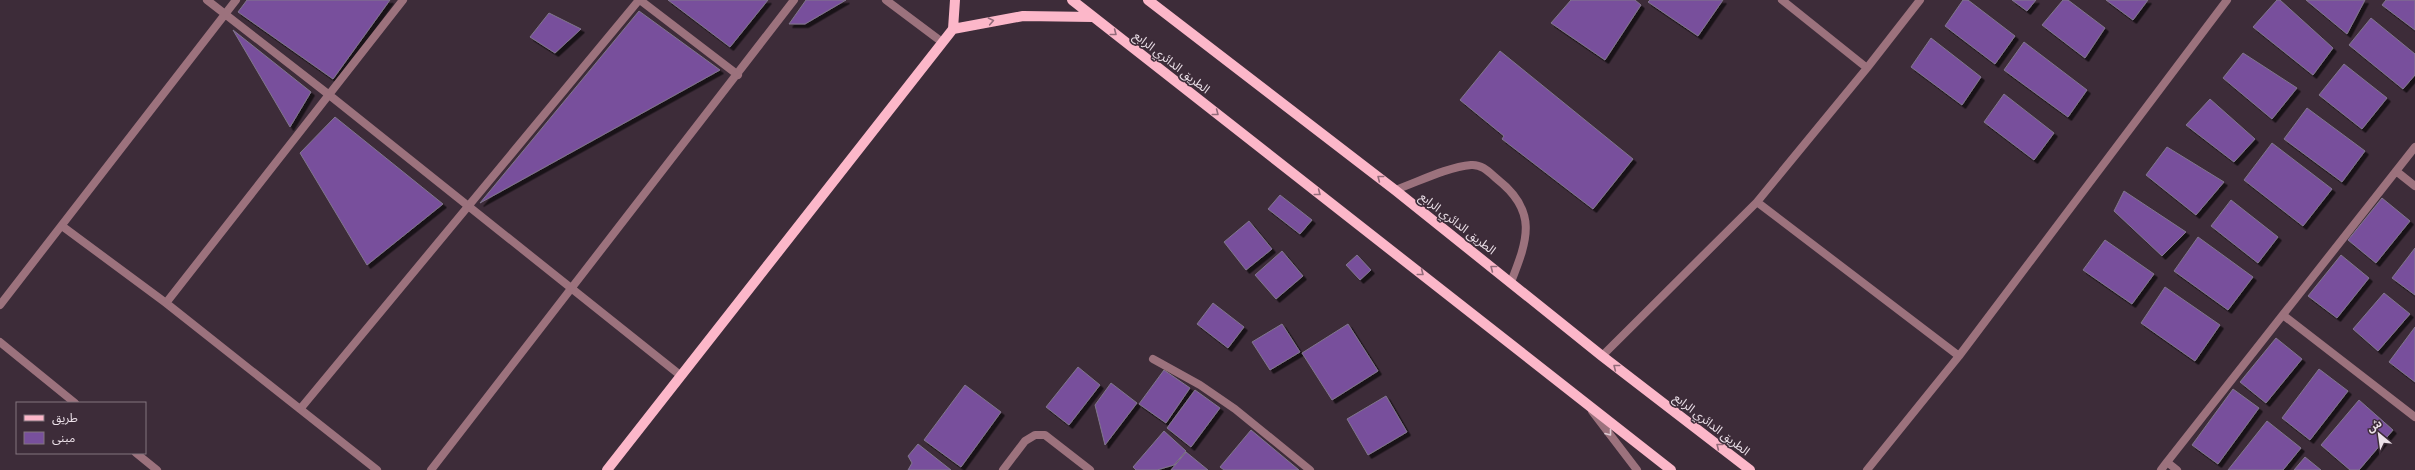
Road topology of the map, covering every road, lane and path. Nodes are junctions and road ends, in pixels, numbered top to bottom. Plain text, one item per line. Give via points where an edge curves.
1 (207, 0) edge
2 (236, 0) edge
3 (403, 0) edge
4 (640, 0) edge
5 (794, 0) edge
6 (886, 0) edge
7 (956, 0) edge
8 (1072, 0) edge
9 (1148, 0) edge
10 (1782, 0) edge
11 (1920, 0) edge
12 (2227, 0) edge
13 (225, 15) junction
14 (1093, 17) junction
15 (953, 29) junction
16 (942, 42) junction
17 (1867, 68) junction
18 (738, 75) junction
19 (328, 94) junction
20 (2415, 147) edge
21 (2396, 171) junction
22 (2415, 186) edge
23 (1395, 190) junction
24 (1757, 202) junction
25 (468, 207) junction
26 (62, 226) junction
27 (1511, 282) junction
28 (572, 288) junction
29 (166, 303) junction
30 (0, 305) edge
31 (2283, 314) junction
32 (0, 342) edge
33 (1602, 356) junction
34 (1959, 356) junction
35 (1153, 359) dead end
36 (680, 375) junction
37 (74, 402) edge
38 (1585, 402) junction
39 (301, 408) junction
40 (2415, 417) edge
41 (137, 454) edge
42 (2167, 462) junction
43 (157, 470) edge
44 (377, 470) edge
45 (431, 470) edge
46 (607, 470) edge
47 (1003, 470) edge
48 (1090, 470) edge
49 (1310, 470) edge
50 (1637, 470) edge
51 (1671, 470) edge
52 (1750, 470) edge
53 (1867, 470) edge
54 (2160, 470) edge
55 (2177, 470) edge

1 - 13 street
2 - 13 street
3 - 19 street
4 - 18 street
4 - 25 street
5 - 18 street
6 - 16 street
7 - 15 main road
8 - 14 main road, الطريق الدائري الرابع
23 -> 9 main road, الطريق الدائري الرابع
10 - 17 street
11 - 17 street
12 - 34 street
13 - 19 street
13 - 26 street
15 -> 14 main road via 1023,16
14 -> 38 main road, الطريق الدائري الرابع
15 - 16 main road
16 - 36 main road
17 - 24 street
18 - 28 street
19 - 25 street
19 - 29 street
20 - 21 street
21 - 22 street
21 - 31 street
27 -> 23 main road, الطريق الدائري الرابع
23 - 27 street via 1472,164 1481,166 1494,176 1512,191 1526,217 1528,229 1524,251
24 - 33 street
24 - 34 street
25 - 28 street
25 - 39 street
26 - 29 street
26 - 30 street
27 - 33 main road, الطريق الدائري الرابع
28 - 36 street
28 - 45 street
29 - 39 street
31 - 40 street
31 - 42 street
32 - 37 street
52 -> 33 main road, الطريق الدائري الرابع
34 - 53 street
35 - 49 street via 1200,385 1229,405
36 - 46 main road
38 -> 50 street
38 - 51 main road, الطريق الدائري الرابع
39 - 44 street
41 - 43 street
42 - 54 street
42 - 55 street
47 - 48 street via 1025,441 1035,435 1045,435

